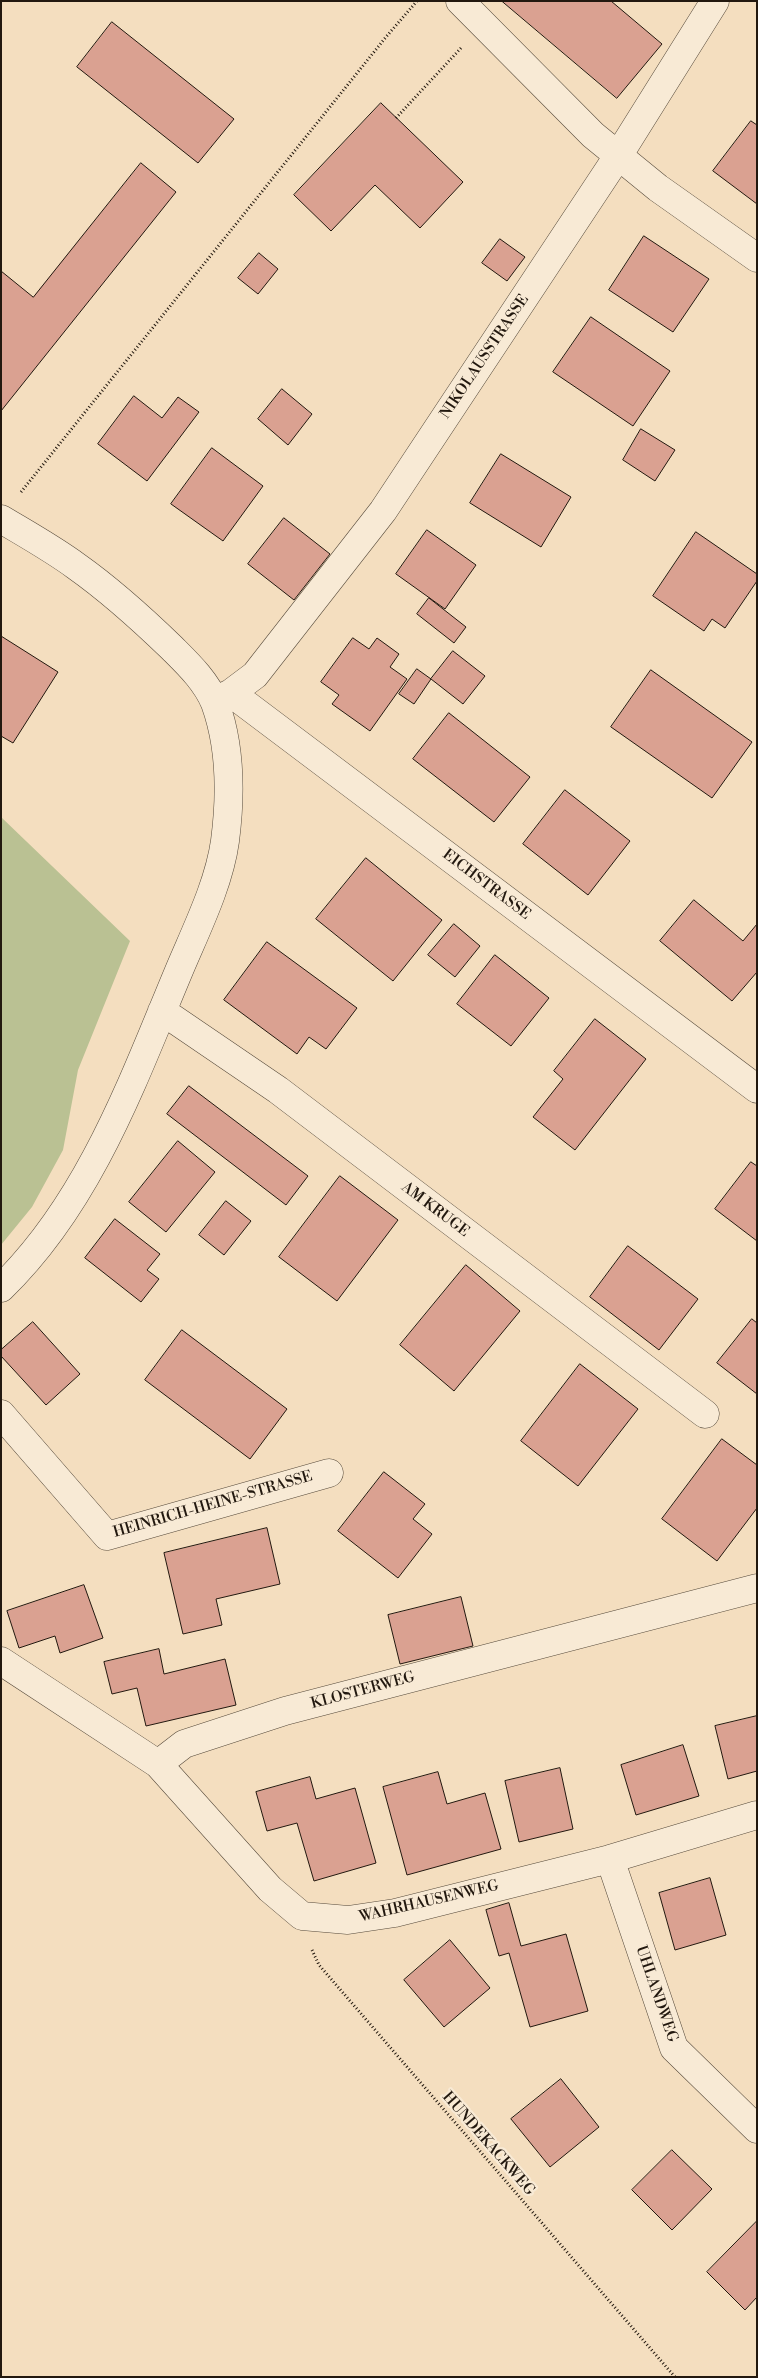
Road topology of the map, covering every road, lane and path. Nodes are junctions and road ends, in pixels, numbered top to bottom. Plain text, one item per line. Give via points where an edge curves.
1 (417, 1) edge
2 (460, 1) edge
3 (715, 1) edge
4 (483, 24) junction
5 (396, 118) dead end
6 (618, 156) junction
7 (757, 258) edge
8 (2, 519) edge
9 (223, 697) junction
10 (162, 1011) junction
11 (757, 1089) edge
12 (1, 1288) edge
13 (1, 1414) edge
14 (705, 1414) dead end
15 (328, 1473) dead end
16 (757, 1588) edge
17 (1, 1661) edge
18 (158, 1764) junction
19 (757, 1815) edge
20 (610, 1859) junction
21 (302, 1916) junction
22 (757, 2129) edge
23 (675, 2377) edge

1 - 8 path via 30,480
2 - 4 street
3 - 6 street, NIKOLAUSSTRASSE
4 - 5 path
4 - 6 street
6 - 7 street
6 - 9 street, NIKOLAUSSTRASSE via 383,511 255,676
8 - 9 street via 76,566 155,632
9 - 10 street via 230,781 225,843 208,900
9 - 11 street, EICHSTRASSE
10 - 12 street via 121,1109 73,1198
10 - 14 street, AM KRUGE via 278,1090
13 - 15 street, HEINRICH-HEINE-STRASSE via 107,1536
16 - 18 street, KLOSTERWEG via 285,1711 184,1744
17 - 18 street
18 - 21 street via 270,1889
19 - 20 street, WAHRHAUSENWEG
20 - 21 street, WAHRHAUSENWEG via 395,1912 348,1920
20 - 22 street, UHLANDWEG via 674,2048
21 - 23 path, HUNDEKACKWEG via 307,1940 319,1965

